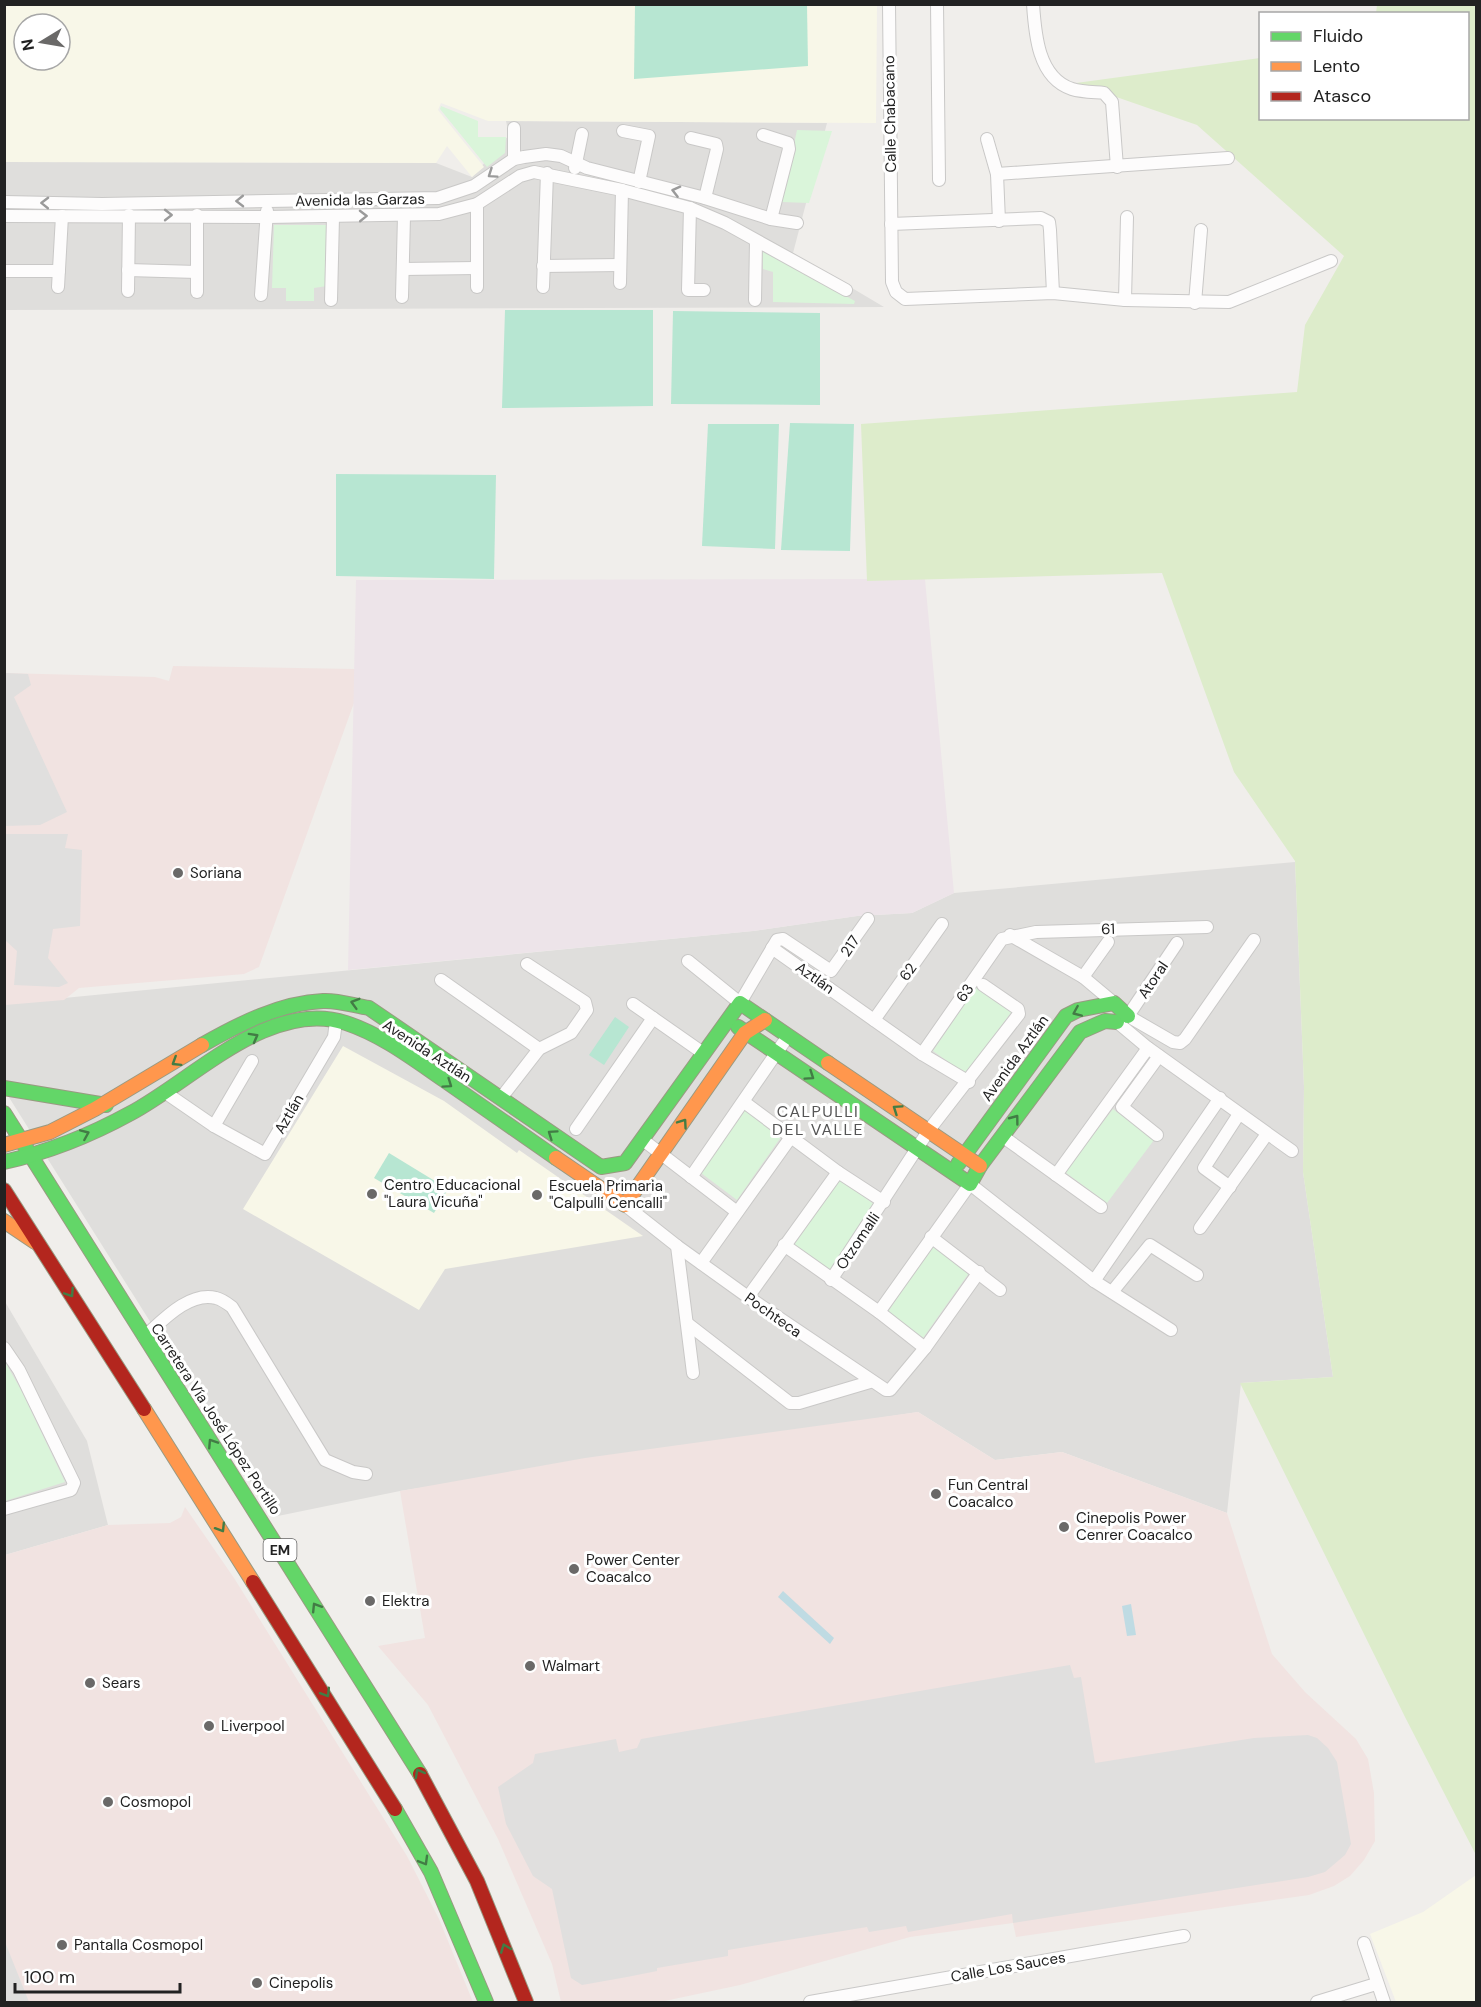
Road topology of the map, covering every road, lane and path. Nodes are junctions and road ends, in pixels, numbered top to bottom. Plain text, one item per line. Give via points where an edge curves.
1 (889, 4) edge
2 (937, 4) edge
3 (1033, 4) edge
4 (514, 128) dead end
5 (623, 130) dead end
6 (582, 134) dead end
7 (763, 135) dead end
8 (692, 138) dead end
9 (987, 138) dead end
10 (1228, 158) dead end
11 (514, 159) junction
12 (577, 161) junction
13 (1117, 167) junction
14 (548, 173) junction
15 (997, 174) junction
16 (573, 180) junction
17 (939, 180) dead end
18 (639, 182) junction
19 (622, 190) junction
20 (705, 198) junction
21 (267, 201) junction
22 (4, 202) edge
23 (477, 204) junction
24 (690, 208) junction
25 (732, 208) junction
26 (102, 209) junction
27 (129, 215) junction
28 (197, 215) junction
29 (4, 216) edge
30 (62, 216) junction
31 (404, 216) junction
32 (268, 217) junction
33 (333, 217) junction
34 (1127, 217) dead end
35 (771, 219) junction
36 (999, 221) junction
37 (797, 222) dead end
38 (725, 223) junction
39 (891, 224) junction
40 (1201, 230) dead end
41 (756, 241) junction
42 (1331, 261) dead end
43 (620, 265) junction
44 (543, 266) junction
45 (476, 268) junction
46 (403, 269) junction
47 (128, 270) junction
48 (4, 271) edge
49 (59, 272) junction
50 (197, 272) junction
51 (620, 283) dead end
52 (58, 287) dead end
53 (477, 287) dead end
54 (543, 287) dead end
55 (704, 290) dead end
56 (846, 290) dead end
57 (128, 291) dead end
58 (197, 292) dead end
59 (1053, 293) junction
60 (261, 295) dead end
61 (402, 297) dead end
62 (331, 300) dead end
63 (755, 300) dead end
64 (1125, 300) junction
65 (1195, 303) junction
66 (868, 919) dead end
67 (942, 924) dead end
68 (1207, 927) dead end
69 (1010, 935) junction
70 (1254, 940) dead end
71 (1108, 942) dead end
72 (1178, 944) dead end
73 (772, 948) junction
74 (688, 961) dead end
75 (527, 964) dead end
76 (1083, 978) junction
77 (441, 980) dead end
78 (983, 985) dead end
79 (740, 1003) junction
80 (1114, 1003) junction
81 (633, 1004) dead end
82 (653, 1018) junction
83 (1123, 1019) junction
84 (727, 1020) junction
85 (765, 1020) junction
86 (874, 1020) junction
87 (336, 1021) junction
88 (745, 1033) junction
89 (788, 1036) junction
90 (1148, 1048) junction
91 (539, 1049) junction
92 (703, 1053) junction
93 (778, 1054) junction
94 (922, 1054) junction
95 (1159, 1056) junction
96 (252, 1061) dead end
97 (969, 1082) junction
98 (4, 1088) edge
99 (166, 1093) junction
100 (501, 1098) junction
101 (1220, 1098) junction
102 (744, 1102) junction
103 (106, 1105) junction
104 (4, 1113) edge
105 (1239, 1114) junction
106 (115, 1121) junction
107 (214, 1126) junction
108 (576, 1128) dead end
109 (928, 1131) junction
110 (1267, 1134) junction
111 (1157, 1135) dead end
112 (791, 1137) junction
113 (1002, 1137) junction
114 (642, 1140) junction
115 (23, 1142) junction
116 (4, 1145) edge
117 (917, 1148) junction
118 (1292, 1151) dead end
119 (583, 1155) junction
120 (660, 1155) junction
121 (31, 1156) junction
122 (964, 1156) junction
123 (4, 1162) edge
124 (980, 1166) junction
125 (572, 1169) junction
126 (838, 1172) junction
127 (952, 1172) junction
128 (1056, 1175) junction
129 (691, 1177) junction
130 (970, 1184) junction
131 (1230, 1187) junction
132 (4, 1190) edge
133 (885, 1202) junction
134 (625, 1205) junction
135 (1101, 1207) dead end
136 (737, 1212) junction
137 (4, 1221) edge
138 (1200, 1228) dead end
139 (931, 1237) junction
140 (38, 1244) junction
141 (784, 1245) junction
142 (677, 1246) junction
143 (701, 1263) junction
144 (979, 1272) junction
145 (1197, 1275) dead end
146 (831, 1280) junction
147 (1094, 1281) junction
148 (1000, 1290) dead end
149 (1112, 1292) junction
150 (748, 1298) junction
151 (879, 1312) junction
152 (688, 1324) junction
153 (1171, 1330) dead end
154 (144, 1336) junction
155 (4, 1348) edge
156 (925, 1348) junction
157 (693, 1373) dead end
158 (870, 1382) junction
159 (366, 1474) dead end
160 (4, 1509) edge
161 (1184, 1936) dead end
162 (1364, 1943) dead end
163 (1376, 1984) junction
164 (837, 2001) edge
165 (486, 2002) edge
166 (526, 2002) edge
167 (810, 2002) edge
168 (1317, 2002) edge
169 (1384, 2002) edge

1 - 39 street, Calle Chabacano
2 - 17 street
3 - 13 street via 1035,35 1046,70 1070,88 1104,93 1112,102
4 - 11 street
5 - 18 street via 649,136
6 - 12 street
7 - 35 street via 783,140 789,149
8 - 20 street via 716,144
9 - 15 street
10 - 13 street
11 - 12 street, Avenida las Garzas via 546,154
11 -> 21 street, Avenida las Garzas via 474,186 438,198
12 - 16 street
12 - 18 street, Avenida las Garzas via 587,168
13 - 15 street
14 - 16 street, Avenida las Garzas
14 - 23 street, Avenida las Garzas via 520,176
14 - 44 street
15 - 36 street
16 - 19 street, Avenida las Garzas
20 -> 18 street, Avenida las Garzas
19 - 24 street, Avenida las Garzas
19 - 43 street
20 - 25 street, Avenida las Garzas
21 -> 26 street, Avenida las Garzas
21 - 32 street
26 -> 22 street, Avenida las Garzas
23 - 31 street, Avenida las Garzas via 439,214
23 - 45 street
24 - 38 street, Avenida las Garzas
24 - 55 street via 688,290
25 - 35 street
25 - 38 street
26 - 27 street, Avenida las Garzas
26 - 30 street, Avenida las Garzas
27 -> 28 street, Avenida las Garzas
27 - 47 street
28 - 32 street, Avenida las Garzas
28 - 50 street
29 - 30 street, Avenida las Garzas
30 - 49 street
33 -> 31 street, Avenida las Garzas
31 - 46 street
32 - 33 street, Avenida las Garzas
32 - 60 street
33 - 62 street
34 - 64 street
35 - 37 street
36 - 39 street
36 - 59 street via 1041,218 1048,222
38 - 41 street
39 - 59 street, Calle Chabacano via 892,282 905,299
40 - 65 street
41 - 56 street
41 - 63 street
42 - 65 street via 1229,302
43 - 44 street
43 - 51 street
44 - 54 street
45 - 46 street
45 - 53 street
46 - 61 street
47 - 50 street
47 - 57 street
48 - 49 street
49 - 52 street
50 - 58 street
59 - 64 street
64 - 65 street
66 - 73 street, 217 via 831,971 783,939 777,940
67 - 86 street, 62
68 - 69 street, 61
69 - 76 street
69 - 94 street, 63 via 1002,939
70 - 83 street via 1180,1043
71 - 76 street
72 - 83 street, Atoral
73 - 79 street
73 - 86 street, Aztlán
74 - 79 street
75 - 91 street via 588,1005 571,1032
76 - 80 street
77 - 91 street
78 - 97 street via 1020,1012
79 - 84 street, Avenida Aztlán
79 - 85 street
80 - 83 street
80 -> 122 street, Avenida Aztlán via 1078,1010 1066,1017
81 - 82 street
82 - 92 street
82 - 108 street
83 - 90 street
113 -> 83 street via 1080,1032 1106,1021
84 - 88 street
84 - 92 street, Avenida Aztlán
85 - 88 street
85 - 89 street
86 - 94 street, Aztlán
99 -> 87 street, Avenida Aztlán via 271,1027 305,1018
87 - 107 street, Aztlán via 334,1037 265,1154
87 -> 125 street, Avenida Aztlán via 387,1041
88 - 93 street
120 -> 88 street
89 - 93 street
109 -> 89 street
90 - 95 street
90 - 128 street
91 - 100 street
92 - 114 street, Avenida Aztlán
93 - 102 street
93 -> 117 street
94 - 97 street, Aztlán
95 - 101 street
95 - 111 street via 1122,1107
96 - 107 street
97 - 109 street
98 - 103 street
99 - 106 street, Avenida Aztlán
99 - 107 street, Aztlán
100 -> 103 street, Avenida Aztlán via 369,1008 331,999 301,1002 241,1021
119 -> 100 street, Avenida Aztlán
101 - 105 street
101 - 147 street
102 - 112 street, Otzomalli
102 - 129 street
103 - 106 street
103 - 115 street, Avenida Aztlán
104 - 115 street, Carretera Vía José López Portillo / EM
105 - 110 street
105 - 131 street via 1204,1168
121 -> 106 street, Avenida Aztlán
109 - 117 street, Otzomalli
109 - 122 street
110 - 118 street
110 - 131 street
112 - 126 street, Otzomalli
112 - 136 street
113 - 124 street
113 - 128 street
114 - 119 street, Avenida Aztlán via 625,1163 612,1167 601,1167
114 - 120 street
115 - 116 street, Avenida Aztlán
115 - 121 street, Carretera Vía José López Portillo / EM
117 - 127 street
117 - 133 street, Otzomalli
119 - 125 street
120 - 129 street
120 - 134 street
121 - 123 street, Avenida Aztlán
121 - 154 street, Carretera Vía José López Portillo / EM
122 - 124 street
122 - 127 street, Avenida Aztlán
124 - 130 street
125 - 134 street, Avenida Aztlán
126 - 133 street, Otzomalli
126 - 141 street
127 - 130 street
128 - 135 street
129 - 136 street
130 - 139 street
130 - 147 street
131 - 138 street
132 - 140 street, EM
133 - 146 street, Otzomalli
134 - 142 street, Pochteca
136 - 143 street
137 - 140 street
139 - 144 street
139 - 151 street
140 -> 165 street, EM via 380,1781 431,1872
141 - 146 street, Otzomalli
141 - 150 street
142 - 143 street, Pochteca
142 - 152 street
143 - 150 street, Pochteca
144 - 148 street
144 - 156 street
145 - 149 street via 1150,1245
146 - 151 street, Otzomalli
147 - 149 street
149 - 153 street
150 - 158 street, Pochteca
151 - 156 street, Otzomalli
152 - 157 street
152 - 158 street via 790,1403
154 - 159 street via 172,1312 201,1298 217,1298 232,1307 325,1460
166 -> 154 street, Carretera Vía José López Portillo / EM via 477,1881 411,1758
155 - 160 street via 19,1370 74,1483 73,1487
156 - 158 street, Pochteca via 890,1390
161 - 164 street, Calle Los Sauces
162 - 163 street
163 - 168 street
163 - 169 street
164 - 167 street, Calle Los Sauces

